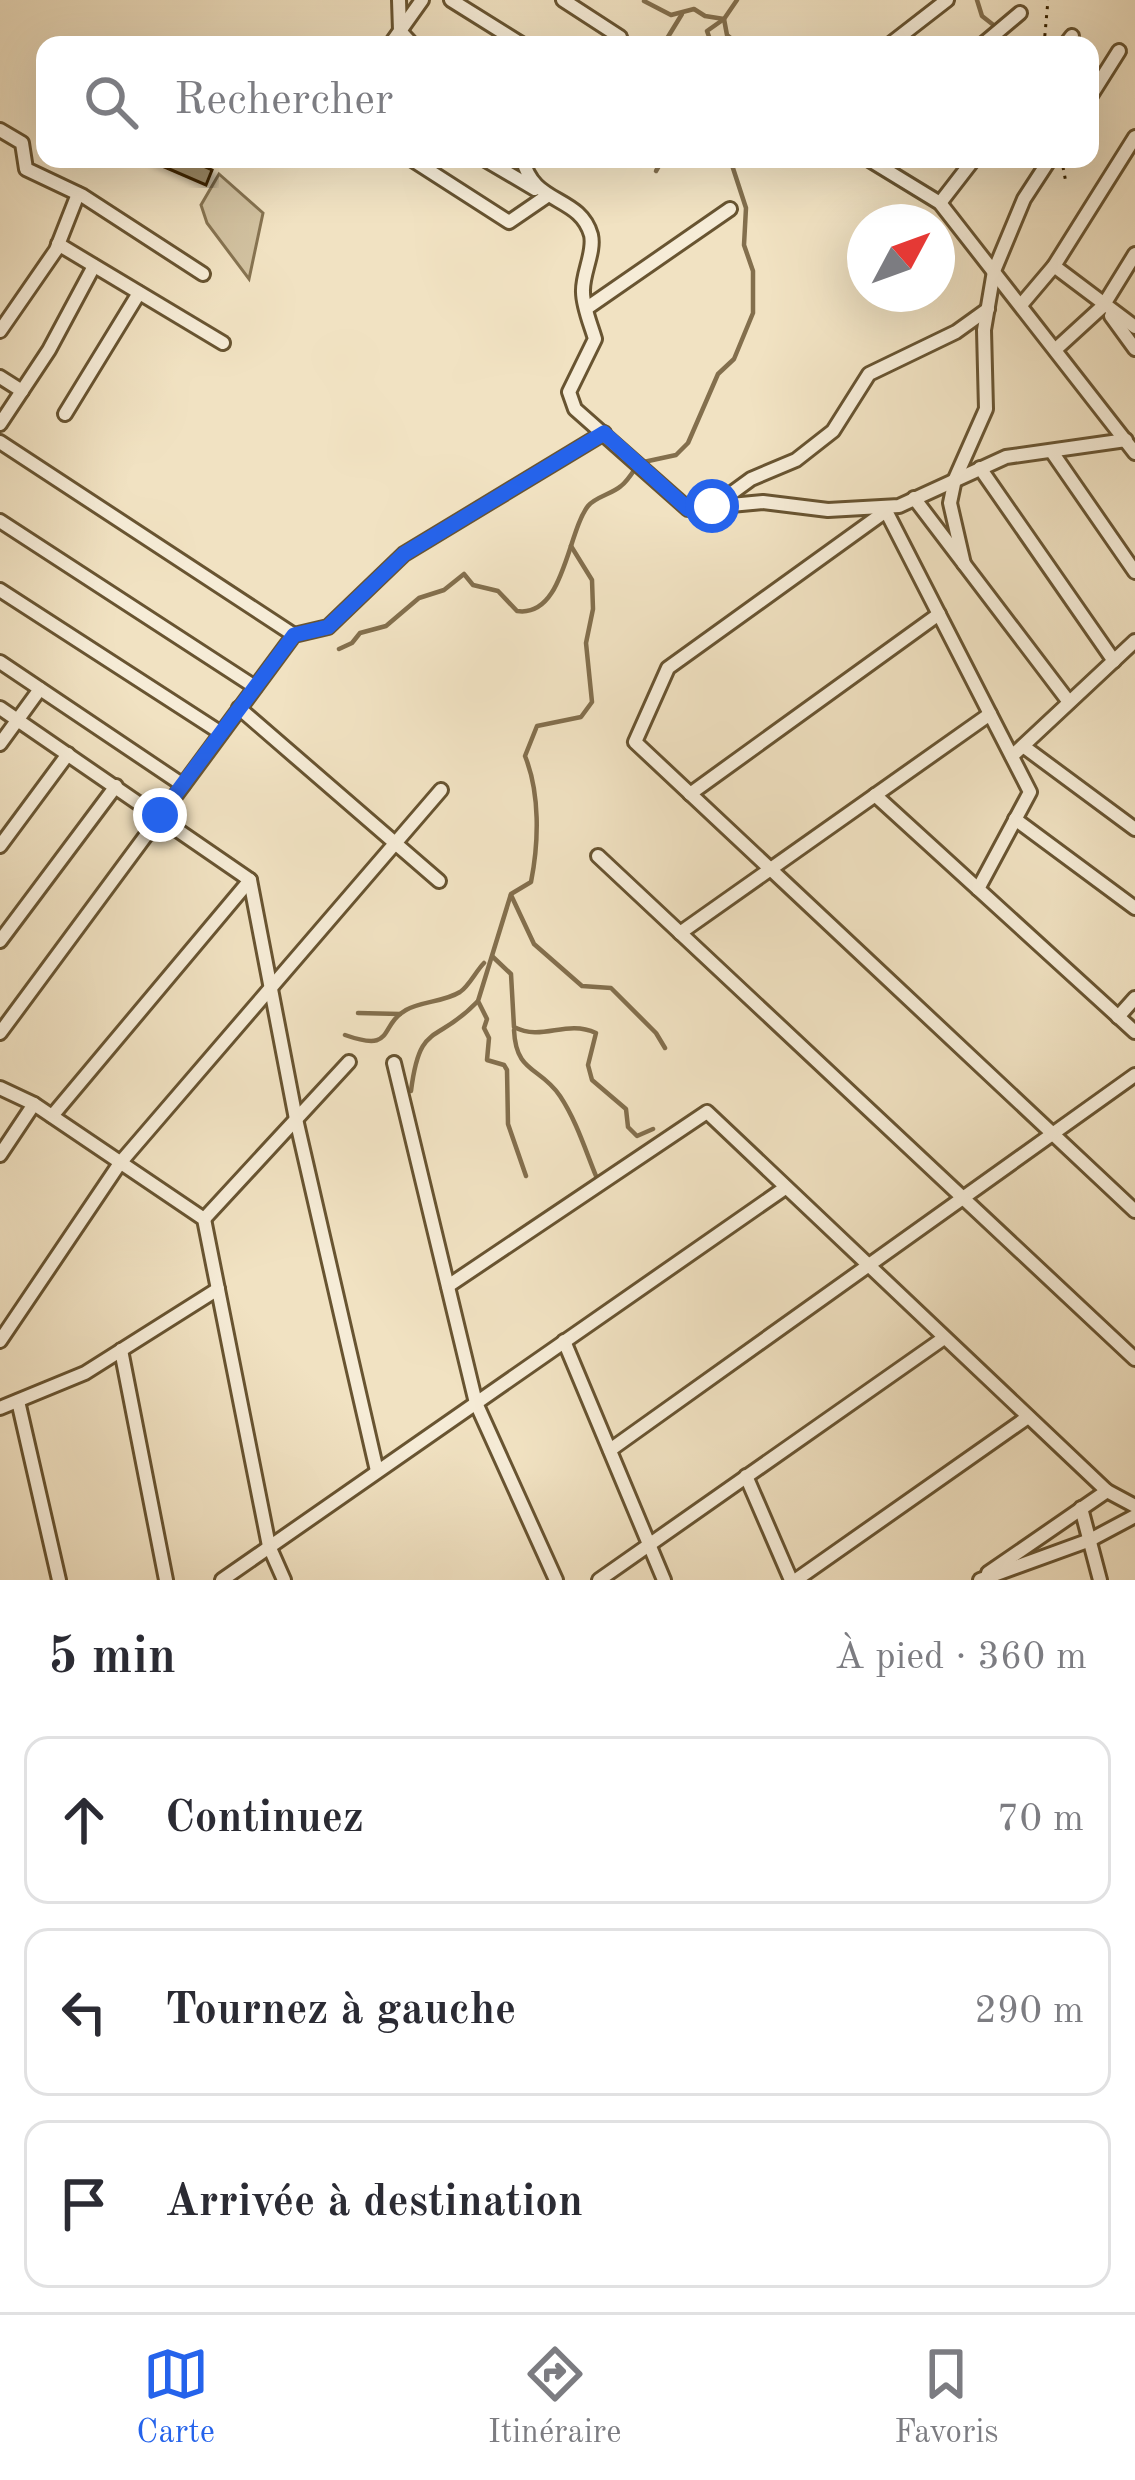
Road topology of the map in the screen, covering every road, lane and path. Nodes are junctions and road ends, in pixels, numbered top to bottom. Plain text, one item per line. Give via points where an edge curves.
1 (399, 0) edge
2 (422, 0) edge
3 (451, 0) edge
4 (562, 0) edge
5 (947, 0) edge
6 (1048, 0) edge
7 (1020, 13) dead end
8 (400, 31) junction
9 (396, 36) edge
10 (405, 36) edge
11 (509, 36) edge
12 (618, 36) edge
13 (901, 36) edge
14 (993, 36) edge
15 (1045, 36) edge
16 (1119, 51) dead end
17 (1099, 83) edge
18 (1, 132) edge
19 (1135, 137) edge
20 (425, 168) edge
21 (499, 168) edge
22 (525, 168) edge
23 (883, 168) edge
24 (967, 168) edge
25 (1044, 168) edge
26 (1063, 168) edge
27 (1066, 183) dead end
28 (78, 194) junction
29 (544, 194) junction
30 (940, 202) junction
31 (730, 209) dead end
32 (58, 244) junction
33 (1135, 254) edge
34 (94, 266) junction
35 (1054, 266) junction
36 (994, 271) junction
37 (203, 274) dead end
38 (139, 292) junction
39 (1021, 305) junction
40 (1103, 306) junction
41 (587, 308) junction
42 (988, 309) junction
43 (1135, 327) edge
44 (0, 331) edge
45 (223, 343) dead end
46 (1056, 349) junction
47 (1135, 349) edge
48 (0, 377) edge
49 (22, 392) junction
50 (64, 414) dead end
51 (0, 424) edge
52 (604, 433) junction
53 (1126, 440) junction
54 (0, 442) edge
55 (1052, 452) junction
56 (1135, 453) edge
57 (980, 468) junction
58 (955, 478) junction
59 (914, 498) junction
60 (712, 506) junction
61 (885, 509) junction
62 (0, 521) edge
63 (964, 564) junction
64 (1135, 572) edge
65 (0, 590) edge
66 (939, 614) junction
67 (294, 635) junction
68 (1135, 641) edge
69 (1114, 661) junction
70 (0, 662) edge
71 (255, 687) junction
72 (40, 689) junction
73 (1069, 703) junction
74 (0, 708) edge
75 (239, 708) junction
76 (990, 714) junction
77 (17, 720) junction
78 (221, 734) junction
79 (0, 744) edge
80 (1017, 751) junction
81 (68, 754) junction
82 (183, 785) junction
83 (116, 786) junction
84 (441, 790) dead end
85 (690, 794) junction
86 (875, 795) junction
87 (160, 815) junction
88 (1015, 820) junction
89 (1135, 829) edge
90 (395, 843) junction
91 (0, 846) edge
92 (598, 856) dead end
93 (770, 869) junction
94 (250, 880) junction
95 (439, 881) dead end
96 (978, 889) junction
97 (1135, 908) edge
98 (680, 933) junction
99 (0, 941) edge
100 (271, 988) junction
101 (1135, 998) edge
102 (1118, 1017) junction
103 (1135, 1032) edge
104 (0, 1033) edge
105 (349, 1062) dead end
106 (394, 1063) dead end
107 (1135, 1075) edge
108 (0, 1088) edge
109 (34, 1104) junction
110 (52, 1116) junction
111 (296, 1120) junction
112 (1052, 1134) junction
113 (0, 1155) edge
114 (120, 1162) junction
115 (785, 1188) junction
116 (963, 1198) junction
117 (1135, 1211) edge
118 (204, 1219) junction
119 (867, 1265) junction
120 (448, 1286) junction
121 (218, 1289) junction
122 (944, 1338) junction
123 (0, 1341) edge
124 (565, 1341) junction
125 (122, 1350) junction
126 (1135, 1359) edge
127 (18, 1401) junction
128 (476, 1402) junction
129 (0, 1408) edge
130 (1028, 1417) junction
131 (610, 1450) junction
132 (377, 1471) junction
133 (746, 1476) junction
134 (1107, 1491) junction
135 (1135, 1506) edge
136 (1082, 1508) junction
137 (1135, 1516) edge
138 (1090, 1540) junction
139 (650, 1544) junction
140 (269, 1546) junction
141 (59, 1580) edge
142 (166, 1580) edge
143 (222, 1580) edge
144 (284, 1580) edge
145 (556, 1580) edge
146 (599, 1580) edge
147 (664, 1580) edge
148 (793, 1580) edge
149 (979, 1580) edge
150 (1100, 1580) edge

1 - 8 street
2 - 8 street
3 - 11 street
4 - 12 street
5 - 13 street
6 - 15 path
7 - 14 street
8 - 9 street
8 - 10 street
16 - 17 street
18 - 28 street via 22,143 26,170
19 - 35 street
20 - 29 street via 509,222
21 - 29 street
22 - 29 street
23 - 30 street
24 - 30 street
25 - 36 street
26 - 27 path
28 - 32 street
28 - 37 street
29 - 41 street via 578,212 592,237
30 - 36 street
31 - 41 street
32 - 34 street
32 - 44 street
33 - 40 street
34 - 38 street
34 - 49 street
35 - 39 street
35 - 40 street
36 - 39 street
36 - 42 street
38 - 45 street
38 - 50 street
39 - 46 street
40 - 43 street
40 - 46 street
40 - 47 street
41 - 52 street via 595,339 569,392 575,409
42 - 58 street via 986,409
42 - 60 street via 869,374 833,431
46 - 53 street
48 - 49 street
49 - 51 street
52 - 60 street via 688,509
52 - 67 street via 404,554 328,627
53 - 55 street
53 - 56 street
54 - 67 street
55 - 57 street
55 - 64 street
57 - 58 street
57 - 69 street
58 - 59 street
58 - 63 street via 950,503
59 - 61 street
59 - 63 street
60 - 61 street
61 - 66 street
61 - 85 street via 668,668 635,742
62 - 71 street
63 - 73 street
65 - 78 street
66 - 76 street
66 - 85 street
67 - 71 street
68 - 69 street
69 - 73 street
70 - 72 street
71 - 75 street
72 - 77 street
72 - 82 street
73 - 80 street
74 - 77 street
75 - 78 street
75 - 90 street
76 - 80 street
76 - 86 street
77 - 79 street
77 - 81 street
78 - 82 street
80 - 88 street via 1030,792
80 - 89 street
81 - 83 street
81 - 91 street
82 - 87 street
83 - 87 street
83 - 99 street
84 - 90 street
85 - 93 street
86 - 93 street
86 - 96 street
87 - 94 street
87 - 104 street
88 - 96 street
88 - 97 street
90 - 95 street
90 - 100 street
92 - 98 street
93 - 98 street
93 - 112 street
94 - 100 street
94 - 110 street
96 - 102 street
98 - 116 street
100 - 111 street
100 - 114 street
101 - 102 street
102 - 103 street
105 - 111 street
106 - 120 street
107 - 112 street
108 - 109 street
109 - 110 street
109 - 113 street
110 - 114 street
111 - 118 street
111 - 132 street
112 - 116 street
112 - 117 street
114 - 118 street
114 - 123 street
115 - 119 street
115 - 120 street via 707,1112
115 - 124 street
116 - 119 street
116 - 126 street
118 - 121 street
119 - 122 street
119 - 131 street
120 - 128 street
121 - 125 street
121 - 140 street
122 - 130 street
122 - 133 street
124 - 128 street
124 - 131 street
125 - 127 street
125 - 142 street
127 - 129 street
127 - 141 street
128 - 132 street
128 - 145 street
130 - 134 street
130 - 148 street
131 - 139 street
132 - 140 street
133 - 139 street
133 - 148 street
134 - 135 street
134 - 136 street
136 - 138 street
136 - 149 street
137 - 138 street
138 - 149 street
138 - 150 street
139 - 146 street
139 - 147 street
140 - 143 street
140 - 144 street

